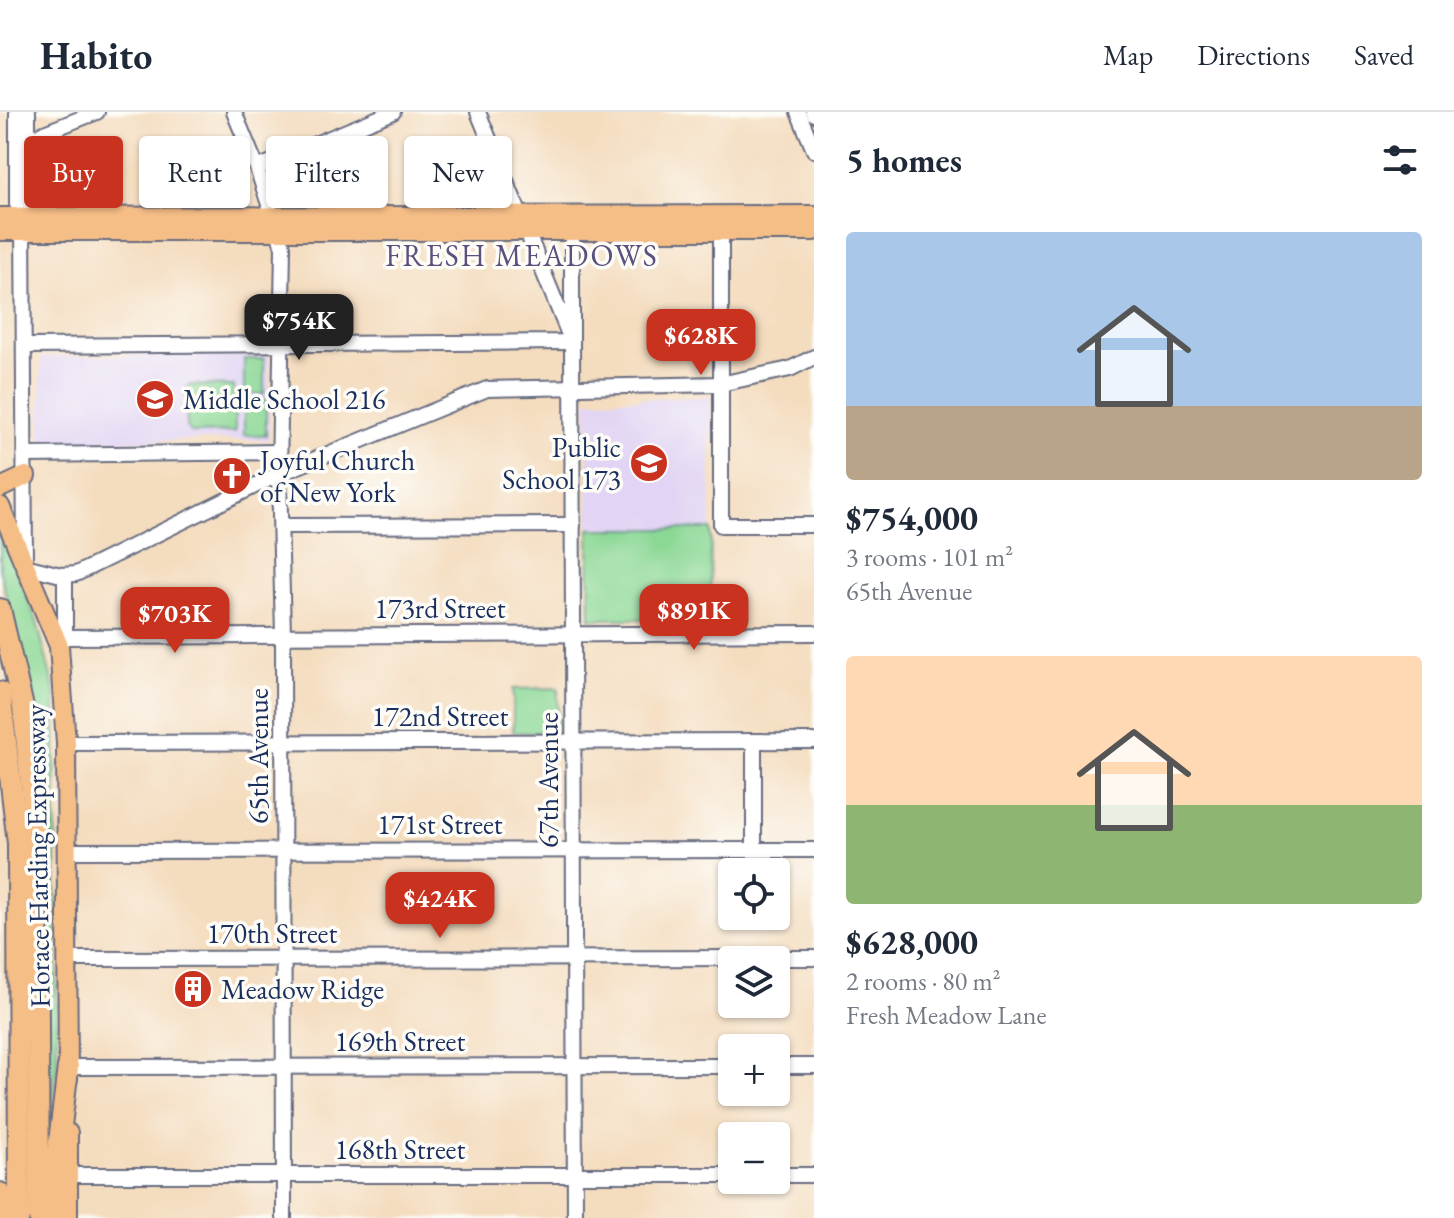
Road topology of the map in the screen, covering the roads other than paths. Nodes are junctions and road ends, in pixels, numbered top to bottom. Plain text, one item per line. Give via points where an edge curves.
1 (17, 112) edge
2 (28, 112) edge
3 (97, 112) edge
4 (234, 112) edge
5 (393, 112) edge
6 (478, 112) edge
7 (798, 112) edge
8 (23, 142) junction
9 (814, 150) edge
10 (257, 168) junction
11 (814, 215) edge
12 (0, 217) edge
13 (721, 222) junction
14 (24, 223) junction
15 (275, 223) junction
16 (524, 223) junction
17 (572, 230) junction
18 (0, 231) edge
19 (814, 231) edge
20 (572, 342) junction
21 (283, 343) junction
22 (25, 346) junction
23 (814, 357) edge
24 (720, 384) junction
25 (573, 388) junction
26 (279, 452) junction
27 (26, 455) junction
28 (279, 474) junction
29 (26, 476) junction
30 (0, 488) edge
31 (0, 506) edge
32 (573, 525) junction
33 (814, 525) edge
34 (282, 526) junction
35 (25, 566) junction
36 (65, 575) junction
37 (0, 609) edge
38 (574, 633) junction
39 (814, 633) edge
40 (283, 634) junction
41 (62, 641) junction
42 (0, 692) edge
43 (754, 741) junction
44 (814, 741) edge
45 (284, 742) junction
46 (574, 742) junction
47 (66, 743) junction
48 (754, 849) junction
49 (574, 850) junction
50 (814, 850) edge
51 (67, 851) junction
52 (284, 851) junction
53 (574, 958) junction
54 (814, 958) edge
55 (67, 959) junction
56 (284, 959) junction
57 (718, 1066) edge
58 (790, 1066) edge
59 (814, 1066) edge
60 (68, 1067) junction
61 (284, 1067) junction
62 (575, 1067) junction
63 (68, 1175) junction
64 (284, 1175) junction
65 (574, 1175) junction
66 (718, 1175) edge
67 (790, 1175) edge
68 (814, 1175) edge
69 (0, 1193) edge
70 (4, 1218) edge
71 (19, 1218) edge
72 (39, 1218) edge
73 (50, 1218) edge
74 (68, 1218) edge
75 (284, 1218) edge
76 (575, 1218) edge

1 - 8 street
2 - 8 street
3 - 8 street
4 - 10 street, 65th Avenue
5 - 10 street
6 - 16 street, 67th Avenue
7 - 9 street
8 - 14 street via 17,204
10 - 15 street, 65th Avenue
11 - 13 main road
12 - 14 main road
13 - 16 main road
13 - 17 main road
13 - 19 main road
13 - 24 street
14 - 15 main road
14 - 18 main road
14 - 22 street
15 - 16 main road
15 - 21 street, 65th Avenue via 283,247
16 - 17 main road
16 - 20 street, 67th Avenue
17 - 20 street, 67th Avenue
20 - 21 street
20 - 25 street, 67th Avenue
21 - 22 street
21 - 26 street, 65th Avenue
22 - 27 street
23 - 24 street via 790,369
24 - 25 street
24 - 33 street via 721,525
25 - 28 street via 487,389
25 - 32 street, 67th Avenue
26 - 27 street
26 - 28 street, 65th Avenue
27 - 29 street
28 - 34 street, 65th Avenue
28 - 36 street
29 - 30 main road
29 - 35 street
31 - 35 main road, Horace Harding Expressway
32 - 34 street
32 - 38 street, 67th Avenue
34 - 40 street, 65th Avenue
35 - 36 street
35 - 41 main road, Horace Harding Expressway
36 - 41 street
37 - 72 highway via 23,707 35,799
38 - 39 street, 173rd Street
38 - 40 street, 173rd Street
38 - 46 street, 67th Avenue
40 - 41 street, 173rd Street
40 - 45 street, 65th Avenue
41 - 47 main road, Horace Harding Expressway
42 - 71 highway via 18,843
43 - 44 street, 172nd Street
43 - 46 street, 172nd Street
43 - 48 street
45 - 46 street, 172nd Street
45 - 47 street, 172nd Street
45 - 52 street, 65th Avenue
46 - 49 street, 67th Avenue
47 - 51 main road, Horace Harding Expressway
48 - 49 street, 171st Street
48 - 50 street, 171st Street
49 - 52 street, 171st Street
49 - 53 street, 67th Avenue
51 - 52 street, 171st Street
51 - 55 main road, Horace Harding Expressway
52 - 56 street, 65th Avenue
53 - 54 street, 170th Street
53 - 56 street, 170th Street
53 - 62 street, 67th Avenue
55 - 56 street, 170th Street
55 - 60 main road, Horace Harding Expressway
56 - 61 street, 65th Avenue
57 - 62 street, 169th Street
58 - 59 street
60 - 61 street, 169th Street
60 - 63 main road, Horace Harding Expressway
60 - 73 highway
61 - 62 street, 169th Street
61 - 64 street, 65th Avenue
62 - 65 street, 67th Avenue
63 - 64 street, 168th Street
63 - 74 main road, Horace Harding Expressway
64 - 65 street, 168th Street
64 - 75 street, 65th Avenue
65 - 66 street, 168th Street
65 - 76 street, 67th Avenue
67 - 68 street
69 - 70 highway

